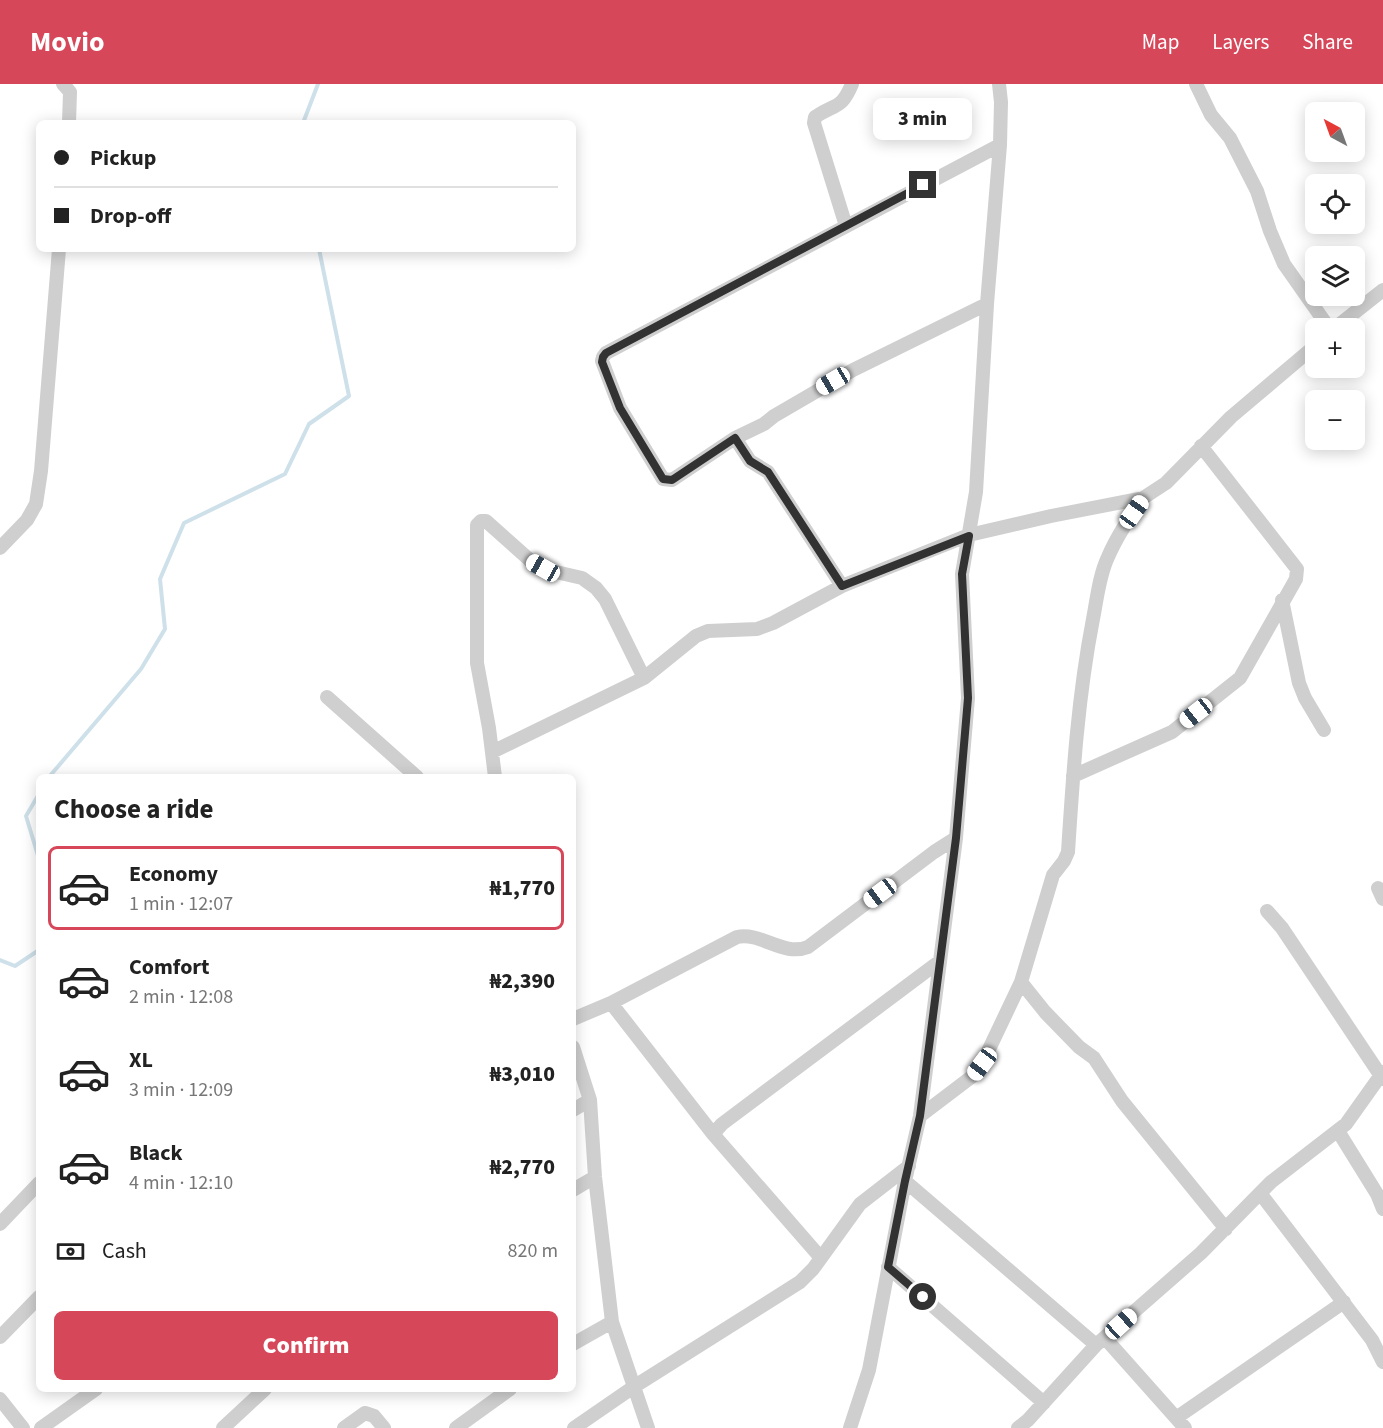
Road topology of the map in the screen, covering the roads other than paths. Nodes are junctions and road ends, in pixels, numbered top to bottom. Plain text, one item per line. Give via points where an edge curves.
1 (63, 84) edge
2 (852, 84) edge
3 (999, 84) edge
4 (1196, 84) edge
5 (69, 120) edge
6 (1000, 145) junction
7 (846, 226) junction
8 (59, 252) edge
9 (1383, 290) edge
10 (987, 304) junction
11 (1322, 318) edge
12 (1348, 318) edge
13 (1305, 354) edge
14 (735, 438) junction
15 (1201, 447) junction
16 (1143, 498) junction
17 (969, 536) junction
18 (0, 548) edge
19 (842, 586) junction
20 (1282, 600) junction
21 (644, 678) junction
22 (327, 697) dead end
23 (1324, 730) dead end
24 (492, 752) junction
25 (414, 774) edge
26 (492, 774) edge
27 (1073, 776) junction
28 (956, 838) junction
29 (1267, 911) dead end
30 (940, 961) junction
31 (1021, 982) junction
32 (611, 1003) junction
33 (576, 1014) edge
34 (576, 1056) edge
35 (1382, 1075) edge
36 (590, 1100) junction
37 (576, 1108) edge
38 (920, 1116) junction
39 (1338, 1131) junction
40 (713, 1134) junction
41 (909, 1166) junction
42 (596, 1177) junction
43 (905, 1181) junction
44 (36, 1186) edge
45 (576, 1188) edge
46 (1260, 1193) junction
47 (1383, 1209) edge
48 (0, 1224) edge
49 (1226, 1228) junction
50 (821, 1258) junction
51 (888, 1267) junction
52 (36, 1300) edge
53 (1344, 1302) junction
54 (612, 1322) junction
55 (0, 1337) edge
56 (576, 1342) edge
57 (1100, 1342) junction
58 (1383, 1362) edge
59 (635, 1386) junction
60 (92, 1392) edge
61 (262, 1392) edge
62 (506, 1392) edge
63 (0, 1399) edge
64 (1044, 1403) junction
65 (1181, 1423) edge
66 (1027, 1425) edge
67 (23, 1428) edge
68 (41, 1428) edge
69 (223, 1428) edge
70 (344, 1428) edge
71 (384, 1428) edge
72 (456, 1428) edge
73 (574, 1428) edge
74 (648, 1428) edge
75 (850, 1428) edge

1 - 5 street via 70,92
2 - 7 street via 841,105 815,117 814,123
3 - 6 street
4 - 11 street via 1210,115 1230,138 1257,191 1284,264
6 - 7 street
6 - 10 street
7 - 14 street via 603,357 620,408 663,479 672,480
8 - 18 street via 36,504 27,520
9 - 12 street
10 - 14 street via 853,370
10 - 17 street via 976,492
13 - 15 street
14 - 19 street via 750,461 768,472
15 - 16 street via 1166,483
15 - 20 street via 1297,569 1296,579
16 - 17 street
16 - 27 street via 1124,526 1102,576 1084,666
17 - 19 street
17 - 28 street via 962,574 968,698
19 - 21 street via 758,629 708,631 696,636
20 - 23 street via 1299,683
20 - 27 street via 1234,684 1172,732
21 - 24 street
21 - 24 street via 596,588 582,578 532,562 486,521 481,521 477,525 477,663
22 - 25 street
24 - 26 street
27 - 31 street via 1068,852 1053,875
28 - 30 street
28 - 32 street via 808,947 792,950 747,935 737,937
29 - 35 street
30 - 38 street
30 - 40 street
31 - 38 street via 978,1070
31 - 49 street via 1045,1012 1094,1058 1122,1101
32 - 33 street
32 - 40 street
34 - 36 street
35 - 39 street
36 - 37 street
36 - 42 street
38 - 41 street
39 - 46 street
39 - 47 street
40 - 50 street
41 - 43 street
41 - 50 street via 860,1204
42 - 45 street
42 - 54 street
43 - 51 street
43 - 57 street
44 - 48 street
46 - 49 street
46 - 53 street
49 - 57 street
50 - 59 street via 800,1282
51 - 64 street
51 - 75 street via 869,1370
52 - 55 street
53 - 58 street
53 - 65 street
54 - 56 street
54 - 59 street
57 - 64 street
57 - 65 street
59 - 73 street
59 - 74 street
60 - 68 street
61 - 69 street
62 - 72 street
63 - 67 street
64 - 66 street
70 - 71 street via 365,1413 374,1416

